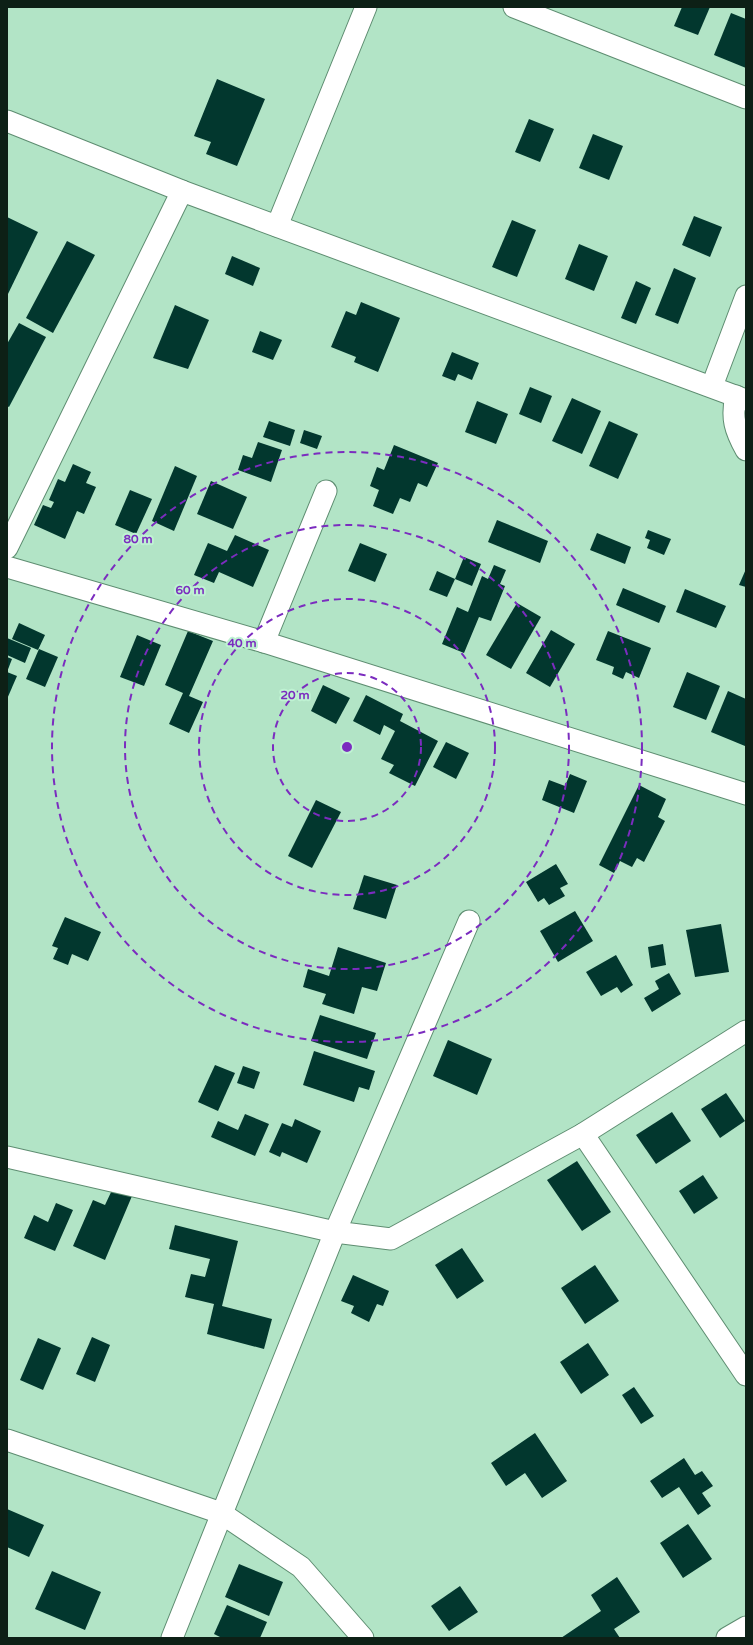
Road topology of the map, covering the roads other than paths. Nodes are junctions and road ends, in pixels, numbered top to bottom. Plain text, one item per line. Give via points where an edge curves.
1 (366, 7) edge
2 (514, 7) edge
3 (746, 98) edge
4 (7, 121) edge
5 (182, 191) junction
6 (277, 226) junction
7 (746, 296) edge
8 (712, 386) junction
9 (741, 398) edge
10 (746, 450) edge
11 (326, 491) dead end
12 (7, 548) edge
13 (7, 567) edge
14 (264, 642) junction
15 (746, 794) edge
16 (469, 921) dead end
17 (746, 1031) edge
18 (583, 1134) junction
19 (8, 1159) edge
20 (335, 1232) junction
21 (746, 1375) edge
22 (7, 1440) edge
23 (221, 1513) junction
24 (746, 1627) edge
25 (172, 1638) edge
26 (363, 1638) edge
27 (727, 1638) edge

1 - 6 street
2 - 3 street
4 - 5 street
5 - 6 street
5 - 12 street
6 - 8 street
7 - 8 street
8 - 9 street
9 - 10 street via 732,414 739,438
11 - 14 street
13 - 14 street
14 - 15 street
16 - 20 street
17 - 18 street
18 - 20 street via 391,1239
18 - 21 street
19 - 20 street
20 - 23 street
22 - 23 street
23 - 25 street
23 - 26 street via 301,1567
24 - 27 street

